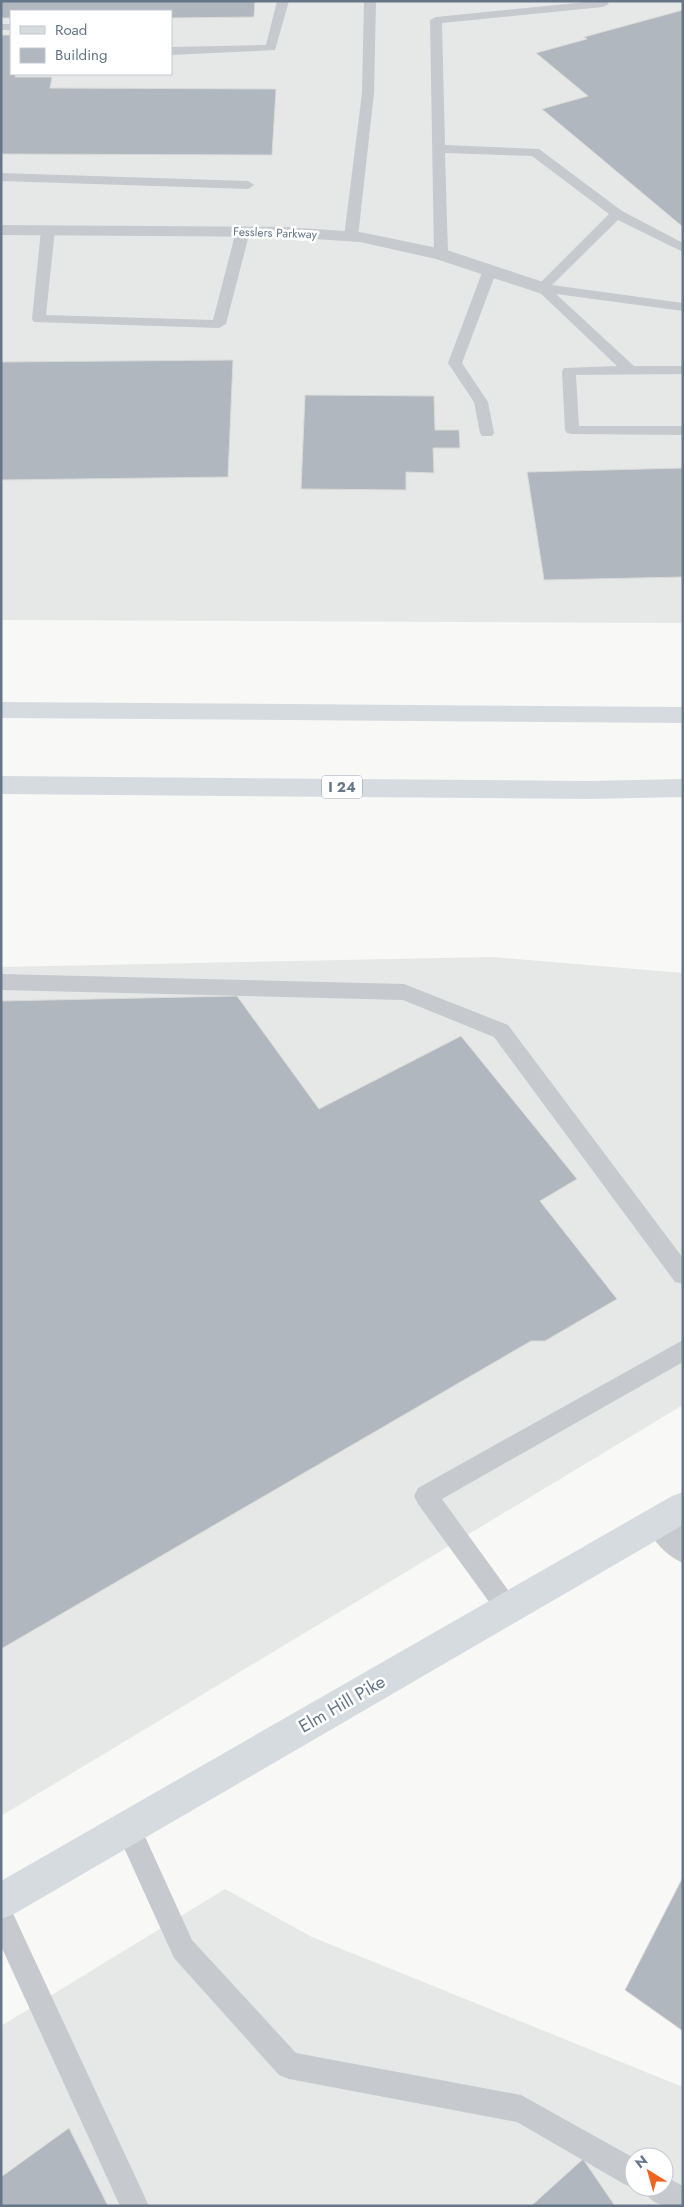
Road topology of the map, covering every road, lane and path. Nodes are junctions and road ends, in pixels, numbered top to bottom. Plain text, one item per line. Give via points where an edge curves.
1 (283, 1) edge
2 (370, 1) edge
3 (603, 4) dead end
4 (172, 51) edge
5 (438, 149) junction
6 (1, 177) edge
7 (248, 185) dead end
8 (617, 214) junction
9 (1, 230) edge
10 (48, 230) junction
11 (243, 231) junction
12 (350, 236) junction
13 (683, 248) edge
14 (441, 254) junction
15 (490, 270) junction
16 (542, 288) junction
17 (683, 307) edge
18 (630, 370) junction
19 (683, 370) edge
20 (683, 431) edge
21 (487, 433) dead end
22 (1, 710) edge
23 (683, 714) edge
24 (1, 785) edge
25 (683, 788) edge
26 (1, 982) edge
27 (683, 1275) edge
28 (683, 1350) edge
29 (671, 1515) edge
30 (683, 1547) edge
31 (508, 1609) junction
32 (128, 1828) junction
33 (1, 1901) edge
34 (1, 1916) edge
35 (624, 2168) edge
36 (135, 2206) edge

1 - 4 lane via 271,48
2 - 12 lane via 368,92
3 - 5 lane via 436,20
5 - 8 lane via 535,152
5 - 14 lane
6 - 7 lane
8 - 13 lane
8 - 16 lane
9 - 10 street, Fesslers Parkway
10 - 11 street, Fesslers Parkway
10 - 11 lane via 39,319 219,324
11 - 12 street, Fesslers Parkway
12 - 14 street, Fesslers Parkway
14 - 15 street, Fesslers Parkway
15 - 16 street, Fesslers Parkway
15 - 21 lane via 456,363 481,402
16 - 17 lane
16 - 18 lane
18 - 19 lane
18 - 20 lane via 569,371 572,430
22 - 23 main road
24 - 25 main road, I 24
26 - 27 lane via 404,992 501,1031
28 - 31 lane via 426,1496
29 - 30 street
29 - 31 main road, Elm Hill Pike
31 - 32 main road, Elm Hill Pike
32 - 33 main road, Elm Hill Pike
32 - 35 lane via 183,1948 289,2065 521,2109
34 - 36 lane

